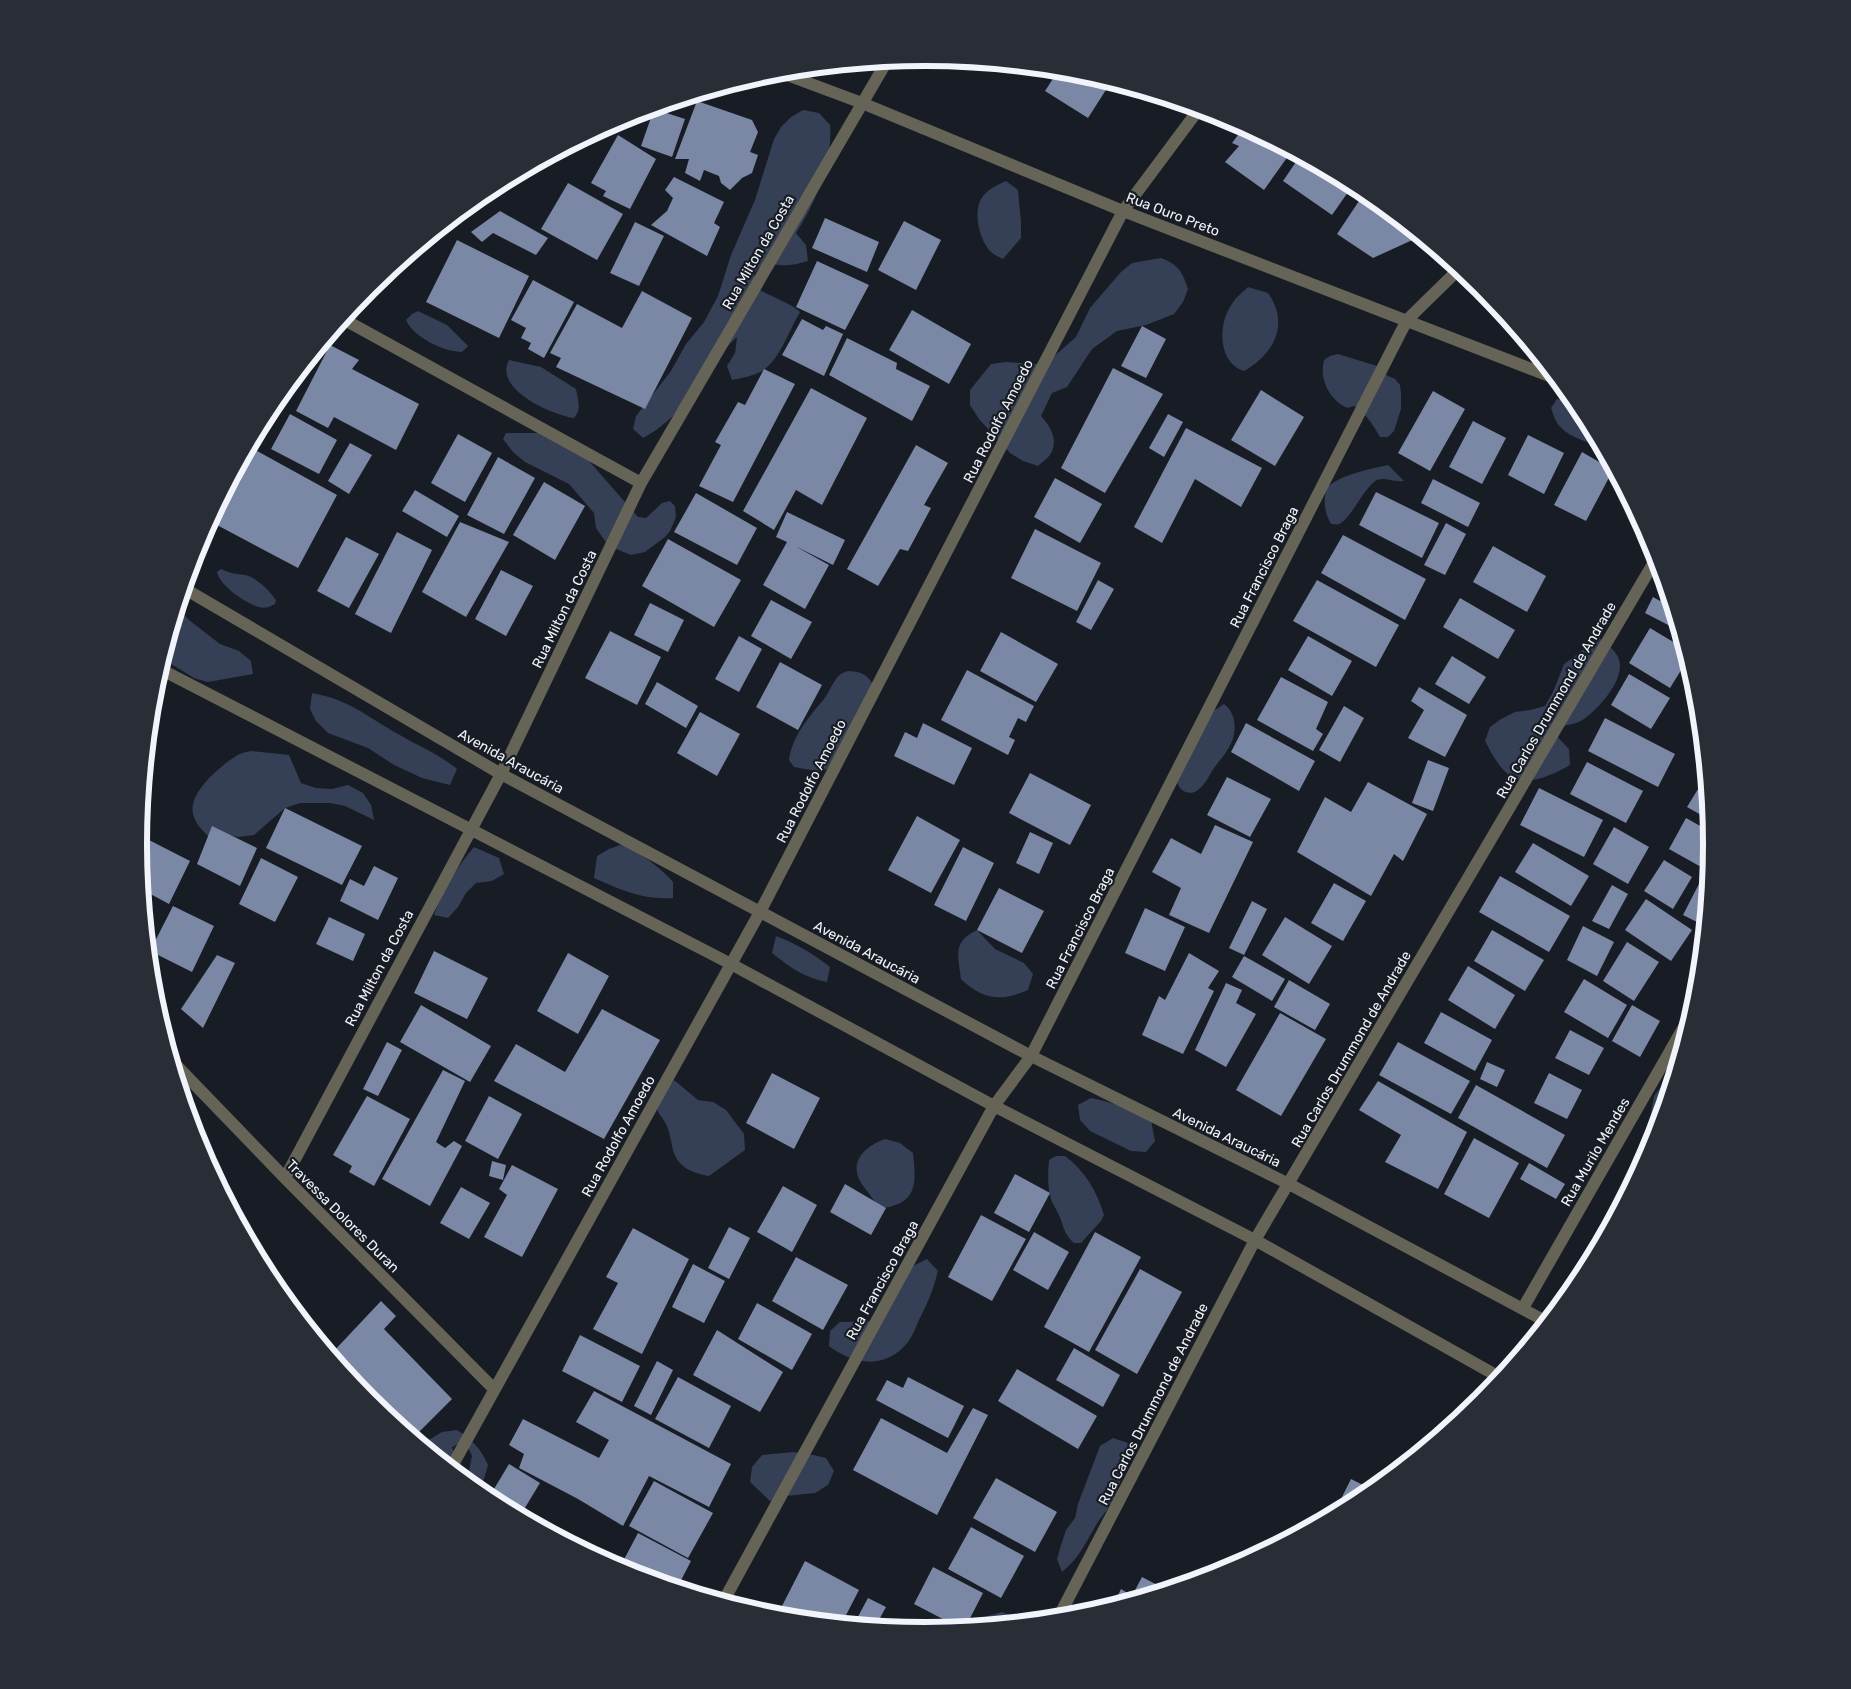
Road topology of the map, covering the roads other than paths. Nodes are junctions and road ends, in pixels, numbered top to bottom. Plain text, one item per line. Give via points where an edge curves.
1 (883, 68) edge
2 (794, 78) edge
3 (862, 103) junction
4 (1195, 115) edge
5 (1123, 211) junction
6 (1454, 274) edge
7 (1407, 320) junction
8 (348, 322) edge
9 (1546, 375) edge
10 (641, 483) junction
11 (1652, 566) edge
12 (190, 592) edge
13 (167, 673) edge
14 (501, 774) junction
15 (470, 828) junction
16 (760, 912) junction
17 (731, 964) junction
18 (1679, 1037) edge
19 (1031, 1056) junction
20 (182, 1071) edge
21 (994, 1106) junction
22 (285, 1178) junction
23 (1289, 1184) junction
24 (1255, 1240) junction
25 (1523, 1308) junction
26 (1542, 1319) edge
27 (1495, 1375) edge
28 (494, 1389) junction
29 (454, 1463) edge
30 (726, 1596) edge
31 (1062, 1610) edge

1 - 3 street, Rua Milton da Costa
2 - 3 street, Rua Ouro Preto
3 - 5 street, Rua Ouro Preto
3 - 10 street, Rua Milton da Costa
4 - 5 street, Rua Rodolfo Amoedo
5 - 7 street, Rua Ouro Preto
5 - 16 street, Rua Rodolfo Amoedo
6 - 7 street, Rua Francisco Braga
7 - 9 street, Rua Ouro Preto
7 - 19 street, Rua Francisco Braga
8 - 10 street
10 - 14 street, Rua Milton da Costa
11 - 23 street, Rua Carlos Drummond de Andrade
12 - 14 street, Avenida Araucária
13 - 15 street
14 - 15 street, Rua Milton da Costa
14 - 16 street, Avenida Araucária
15 - 17 street
15 - 22 street, Rua Milton da Costa
16 - 17 street, Rua Rodolfo Amoedo
16 - 19 street, Avenida Araucária
17 - 21 street
17 - 28 street, Rua Rodolfo Amoedo
18 - 25 street, Rua Murilo Mendes
19 - 21 street, Rua Francisco Braga
19 - 23 street, Avenida Araucária
20 - 22 street, Travessa Dolores Duran
21 - 24 street
21 - 30 street, Rua Francisco Braga
22 - 28 street, Travessa Dolores Duran
23 - 24 street, Rua Carlos Drummond de Andrade
23 - 25 street, Avenida Araucária
24 - 27 street
24 - 31 street, Rua Carlos Drummond de Andrade
25 - 26 street, Avenida Araucária
28 - 29 street, Rua Rodolfo Amoedo

